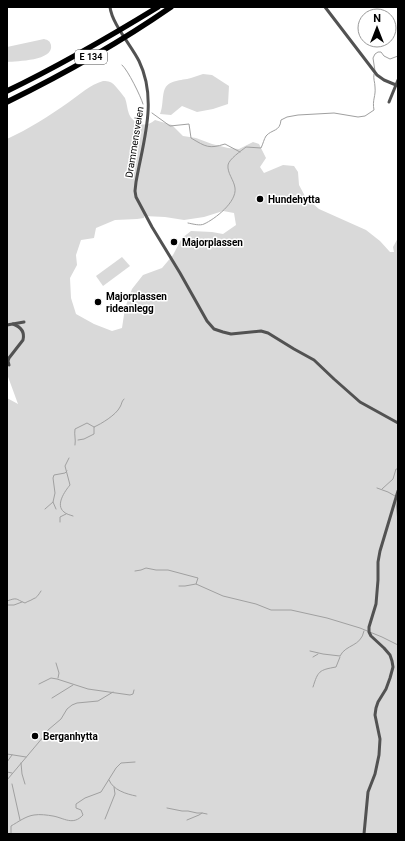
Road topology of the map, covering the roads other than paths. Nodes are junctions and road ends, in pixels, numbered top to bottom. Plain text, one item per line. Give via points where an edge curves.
1 (110, 7) edge
2 (158, 7) edge
3 (171, 7) edge
4 (325, 7) edge
5 (398, 80) edge
6 (396, 85) junction
7 (7, 91) edge
8 (7, 102) edge
9 (389, 102) dead end
10 (24, 322) dead end
11 (12, 324) junction
12 (7, 326) edge
13 (9, 365) dead end
14 (398, 423) edge
15 (398, 491) edge
16 (364, 834) edge

1 - 14 street, Drammensveien via 115,21 139,60 147,84 148,122 135,192 208,323 216,330 230,334 268,332 314,360 360,402
2 - 7 highway, E 134 via 80,53
3 - 8 highway, E 134 via 79,64
4 - 6 street via 377,74
5 - 6 street
6 - 9 street
10 - 11 street
11 - 12 street
11 - 13 street via 20,328 23,338 9,358
15 - 16 street via 380,551 376,604 369,627 371,636 390,655 393,667 376,708 380,739 379,755 368,792

